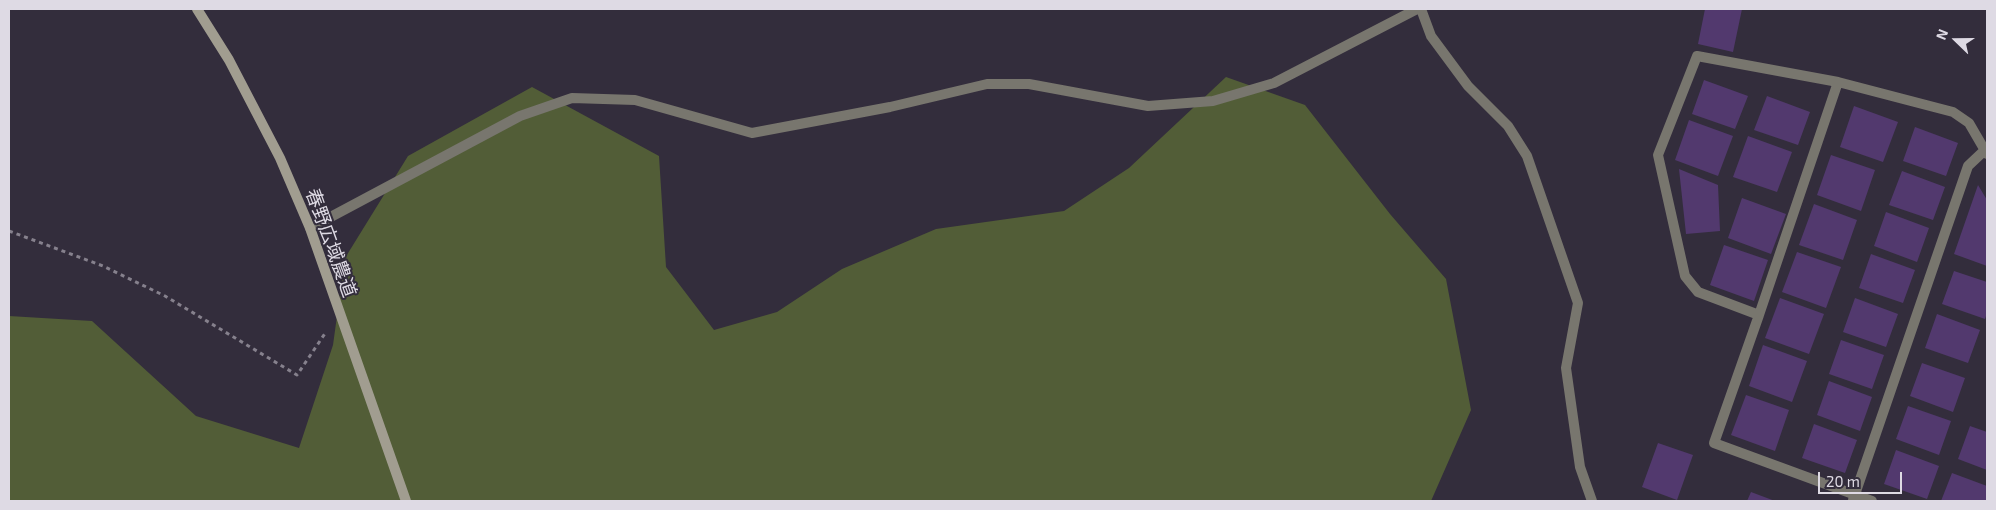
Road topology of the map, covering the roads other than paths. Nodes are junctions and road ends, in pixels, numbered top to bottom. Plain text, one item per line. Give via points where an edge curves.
1 (197, 9) edge
2 (1419, 9) edge
3 (1838, 82) junction
4 (1986, 152) edge
5 (310, 228) junction
6 (1759, 315) junction
7 (1854, 498) edge
8 (406, 501) edge
9 (1592, 501) edge
10 (1872, 501) edge

1 - 5 street, 春野広域農道 via 229,60
2 - 5 street via 1274,83 1213,101 1148,106 1029,84 987,84 890,107 752,133 634,100 572,98 520,116
2 - 9 street via 1431,36 1468,86 1508,126 1530,165 1578,303 1566,368 1580,467
3 - 4 street via 1953,112 1969,123
3 - 6 street
3 - 6 street via 1697,56 1658,155 1685,276 1698,292
4 - 7 street via 1968,166
5 - 8 street, 春野広域農道
6 - 7 street via 1714,443
7 - 10 street

